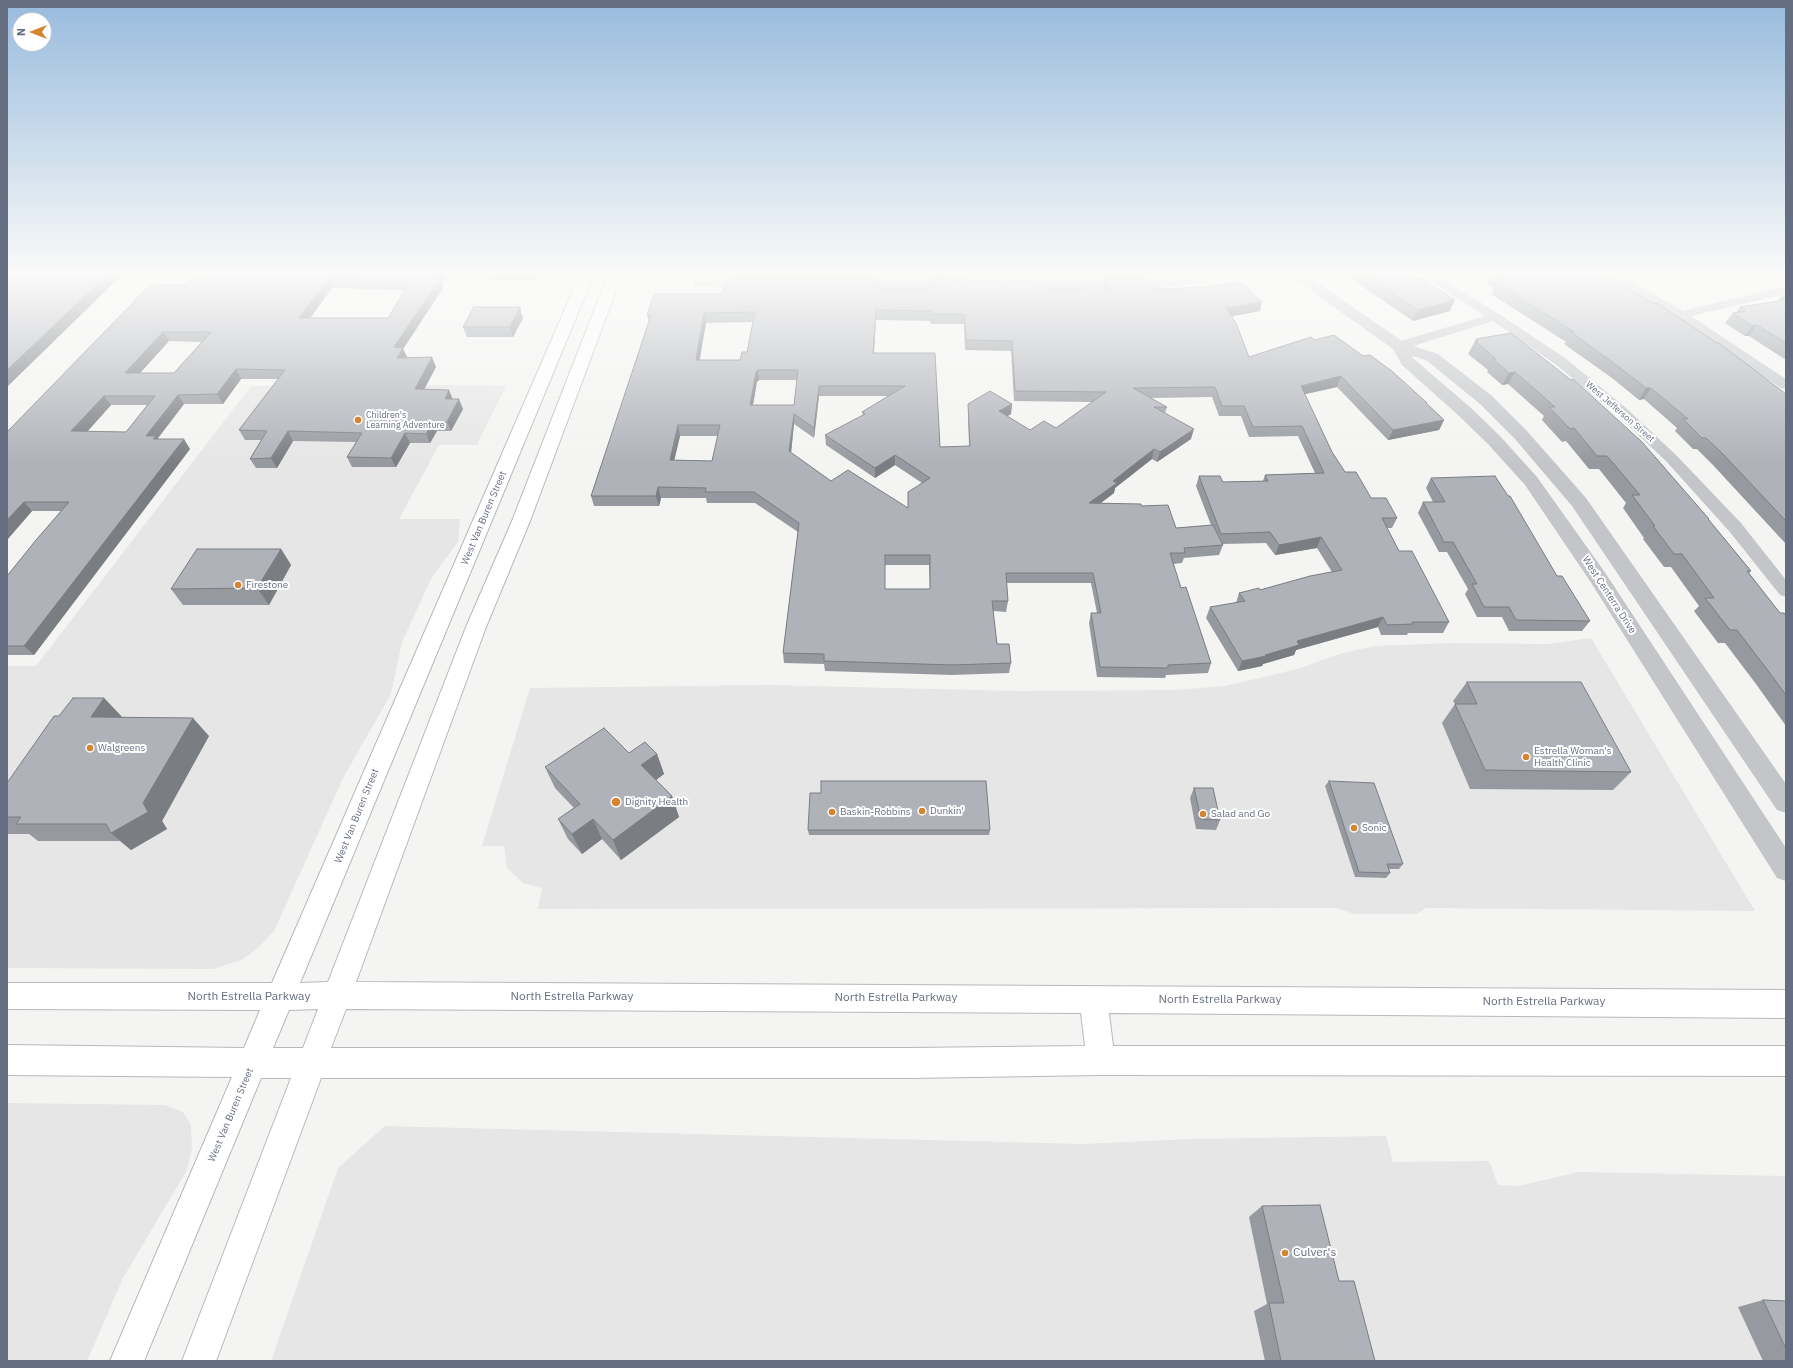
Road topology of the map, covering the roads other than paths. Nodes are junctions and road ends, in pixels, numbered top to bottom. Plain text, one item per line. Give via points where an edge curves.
1 (566, 336) edge
2 (587, 336) edge
3 (1384, 336) edge
4 (1433, 336) edge
5 (1523, 336) edge
6 (1712, 336) edge
7 (1399, 346) junction
8 (1786, 385) edge
9 (1542, 458) junction
10 (1513, 461) junction
11 (502, 521) junction
12 (1786, 590) edge
13 (1786, 803) edge
14 (1786, 870) edge
15 (7, 996) edge
16 (337, 996) junction
17 (282, 997) junction
18 (1093, 999) junction
19 (1786, 1004) edge
20 (7, 1060) edge
21 (1101, 1060) junction
22 (1786, 1061) edge
23 (254, 1062) junction
24 (312, 1062) junction
25 (127, 1361) edge
26 (199, 1361) edge

1 - 11 main road, West Van Buren Street
2 - 11 main road, West Van Buren Street
3 - 7 street, West Centerra Drive
4 - 7 street
5 - 12 street, West Jefferson Street via 1560,361 1621,411 1671,458 1730,522
6 - 8 street
7 - 9 street, West Centerra Drive via 1432,357 1486,400
7 - 10 street, West Centerra Drive via 1408,362 1464,411
9 - 10 street
9 - 13 street, West Centerra Drive via 1604,536
10 - 14 street, West Centerra Drive via 1548,504 1597,576
11 - 16 main road, West Van Buren Street via 476,628
11 - 17 main road, West Van Buren Street via 414,680
15 - 17 main road, North Estrella Parkway
16 - 17 main road, North Estrella Parkway
16 - 18 main road, North Estrella Parkway
16 - 24 main road, West Van Buren Street
17 - 23 main road, West Van Buren Street
18 - 19 main road, North Estrella Parkway
18 - 21 main road
20 - 23 main road
21 - 22 main road
21 - 24 main road via 910,1063
23 - 24 main road
23 - 25 main road, West Van Buren Street
24 - 26 main road, West Van Buren Street

